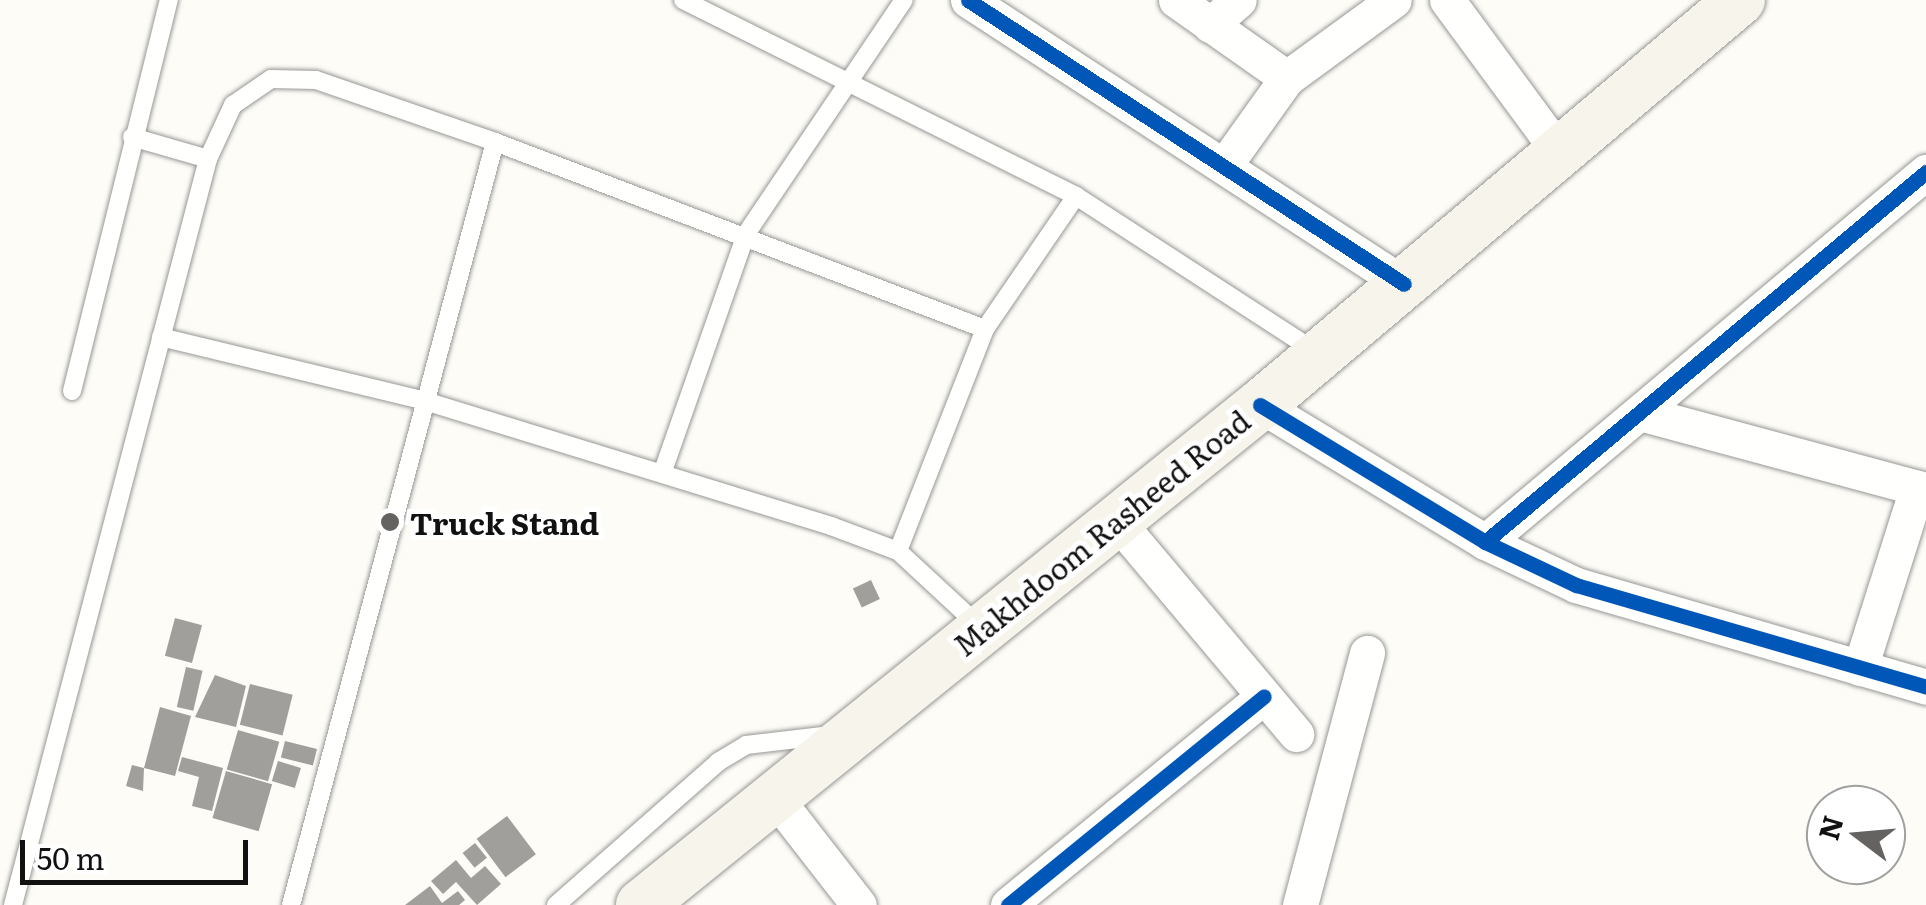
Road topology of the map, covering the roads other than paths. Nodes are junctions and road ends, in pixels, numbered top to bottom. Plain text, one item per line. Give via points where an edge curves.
1 (169, 0) edge
2 (683, 0) edge
3 (904, 0) edge
4 (968, 0) edge
5 (1176, 0) edge
6 (1239, 0) edge
7 (1394, 0) edge
8 (1446, 0) edge
9 (1737, 1) edge
10 (1210, 25) junction
11 (849, 77) junction
12 (1288, 78) junction
13 (132, 137) junction
14 (495, 142) junction
15 (1559, 152) junction
16 (208, 158) junction
17 (1224, 166) junction
18 (1926, 172) edge
19 (1076, 196) junction
20 (746, 234) junction
21 (1404, 284) junction
22 (984, 329) junction
23 (162, 337) junction
24 (1321, 355) junction
25 (72, 390) dead end
26 (426, 402) junction
27 (1260, 406) junction
28 (1640, 413) junction
29 (663, 472) junction
30 (1921, 489) edge
31 (1116, 520) junction
32 (1485, 542) junction
33 (898, 551) junction
34 (980, 628) junction
35 (1367, 653) dead end
36 (1860, 668) junction
37 (1926, 687) edge
38 (1264, 696) junction
39 (850, 734) junction
40 (1296, 734) dead end
41 (774, 796) junction
42 (13, 905) edge
43 (291, 905) edge
44 (556, 905) edge
45 (640, 905) edge
46 (859, 905) edge
47 (1008, 905) edge
48 (1300, 905) edge

1 - 13 lane
2 - 11 lane
3 - 11 lane
4 - 17 street
5 - 10 street
6 - 10 street
7 - 12 street
8 - 15 street
9 - 15 main road, Makhdoom Rasheed Road
10 - 12 street
11 - 19 lane
11 - 20 lane
12 - 17 street
13 - 16 lane
13 - 25 lane
14 - 16 lane via 294,78 250,88 233,104
14 - 20 lane
14 - 26 lane
15 - 21 main road, Makhdoom Rasheed Road
16 - 23 lane
17 - 21 street
18 - 28 street
19 - 22 lane
19 - 24 lane
20 - 22 lane
20 - 29 lane
21 - 24 main road, Makhdoom Rasheed Road
22 - 33 lane
23 - 26 lane
23 - 42 lane
24 - 27 main road, Makhdoom Rasheed Road
26 - 29 lane
26 - 43 lane
27 - 31 main road, Makhdoom Rasheed Road
27 - 32 street
28 - 30 street
28 - 32 street
29 - 33 lane
30 - 36 street
31 - 34 main road, Makhdoom Rasheed Road
31 - 38 street
32 - 36 street via 1576,585
33 - 34 lane
34 - 39 main road, Makhdoom Rasheed Road
35 - 48 street
36 - 37 street
38 - 40 street
38 - 47 street
39 - 41 main road, Makhdoom Rasheed Road
39 - 44 lane via 746,745 718,762
41 - 45 main road, Makhdoom Rasheed Road
41 - 46 street

